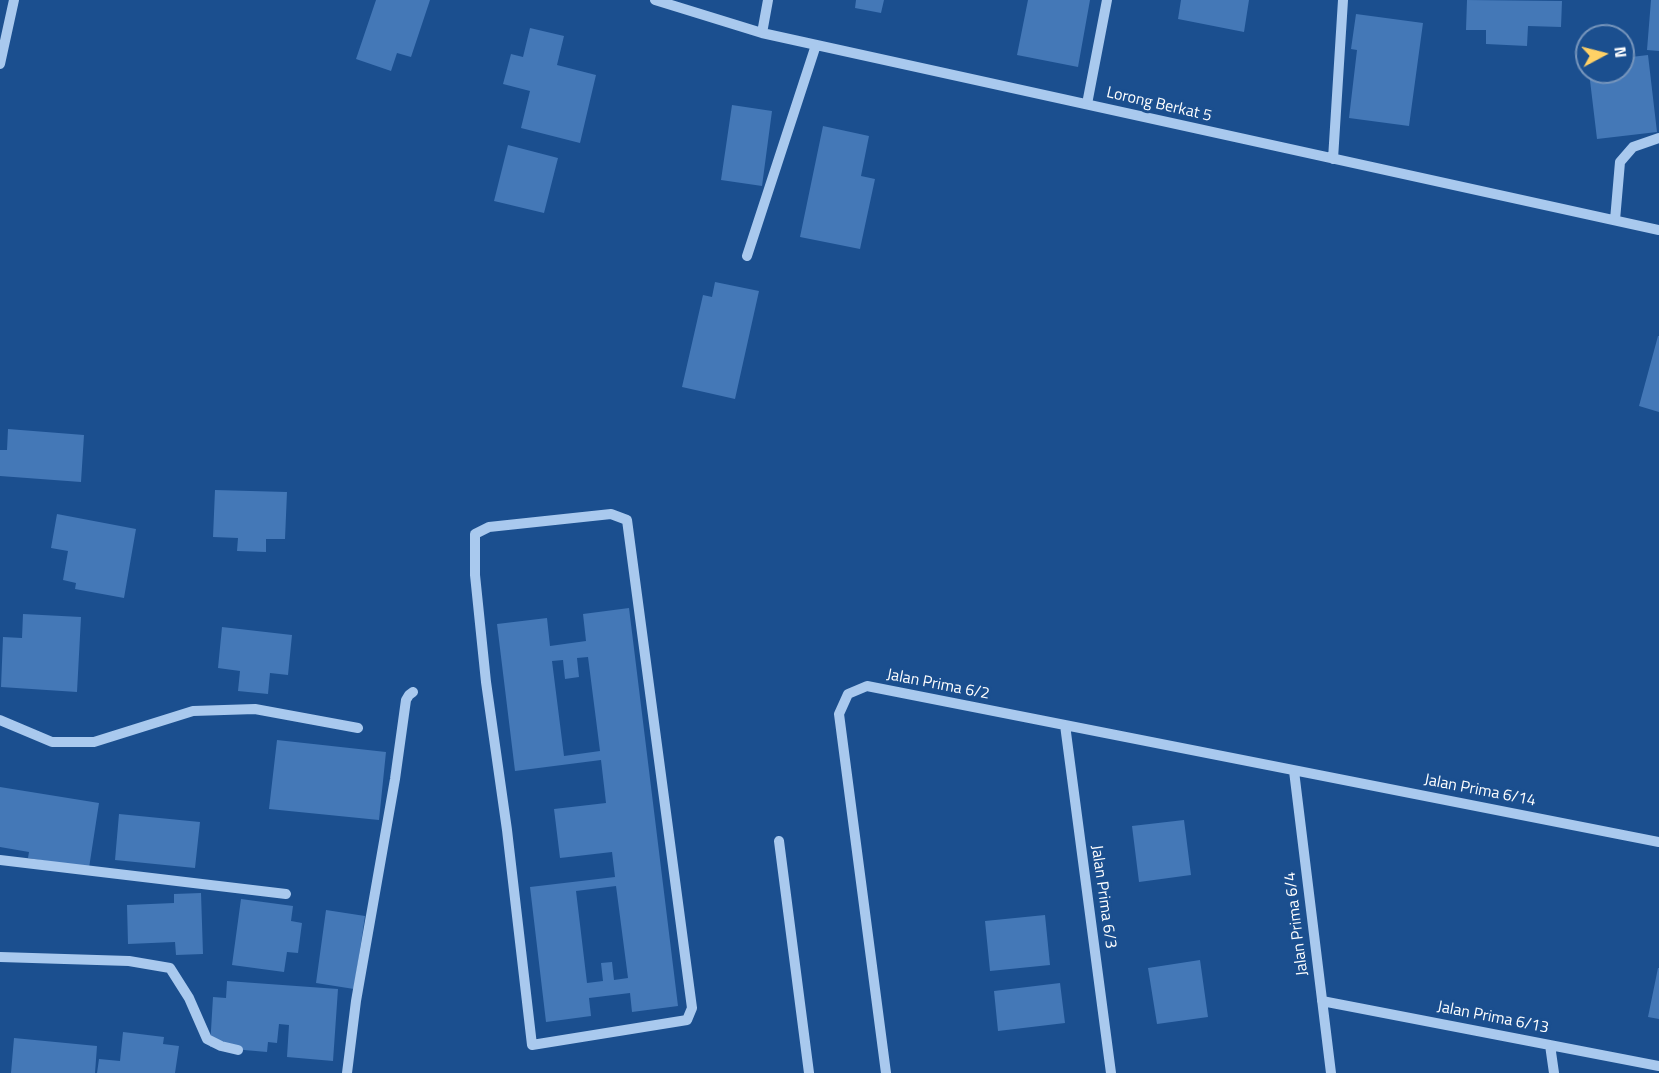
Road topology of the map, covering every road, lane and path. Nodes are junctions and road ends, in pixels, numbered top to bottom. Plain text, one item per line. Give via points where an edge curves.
1 (14, 0) edge
2 (655, 0) edge
3 (768, 0) edge
4 (1107, 0) edge
5 (1343, 0) edge
6 (762, 33) junction
7 (816, 45) junction
8 (0, 64) edge
9 (1087, 104) junction
10 (1659, 138) edge
11 (1333, 159) junction
12 (1615, 220) junction
13 (1659, 230) edge
14 (747, 256) dead end
15 (413, 692) dead end
16 (0, 720) edge
17 (1065, 725) junction
18 (358, 728) dead end
19 (1294, 771) junction
20 (779, 841) dead end
21 (1659, 842) edge
22 (0, 860) edge
23 (286, 894) dead end
24 (0, 957) edge
25 (1322, 1000) junction
26 (532, 1045) joint
27 (1550, 1045) junction
28 (238, 1050) dead end
29 (1659, 1066) edge
30 (347, 1072) edge
31 (809, 1073) edge
32 (886, 1073) edge
33 (1111, 1073) edge
34 (1331, 1073) edge
35 (1554, 1073) edge

1 - 8 street
2 - 6 street, Lorong Berkat 5
3 - 6 street
4 - 9 street
5 - 11 street
6 - 7 street, Lorong Berkat 5
7 - 9 street, Lorong Berkat 5
7 - 14 street
9 - 11 street, Lorong Berkat 5
10 - 12 street via 1633,147 1620,162
11 - 12 street, Lorong Berkat 5
12 - 13 street, Lorong Berkat 5
15 - 30 street via 406,700
16 - 18 street via 52,742 94,742 193,711 255,709
17 - 19 street, Jalan Prima 6/2
17 - 32 street, Jalan Prima 6/2 via 867,686 848,694 839,714
17 - 33 street, Jalan Prima 6/3
19 - 21 street, Jalan Prima 6/14
19 - 25 street, Jalan Prima 6/4
20 - 31 street
22 - 23 street
24 - 28 street via 129,961 170,968 207,1039
25 - 27 street, Jalan Prima 6/13
25 - 34 street, Jalan Prima 6/4
26 - 26 street via 486,682 475,534 489,527 611,514 627,520 692,1008 687,1020
27 - 29 street, Jalan Prima 6/13
27 - 35 street

